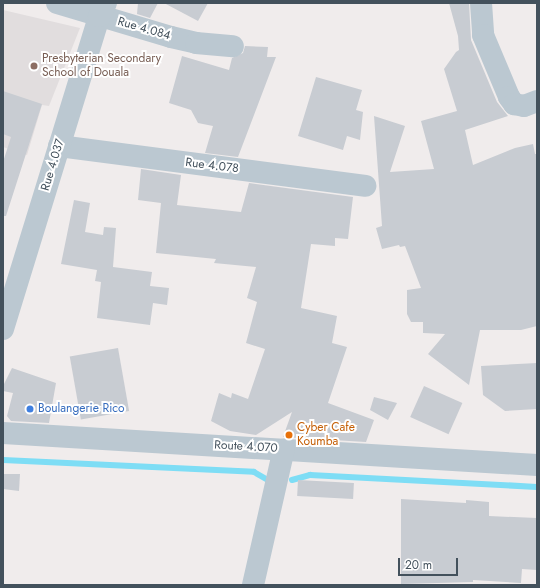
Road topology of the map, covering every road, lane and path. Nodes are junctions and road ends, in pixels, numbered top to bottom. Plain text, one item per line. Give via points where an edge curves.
1 (56, 3) edge
2 (481, 3) edge
3 (103, 9) edge
4 (233, 46) dead end
5 (537, 101) edge
6 (59, 146) junction
7 (365, 186) dead end
8 (3, 329) edge
9 (3, 432) edge
10 (284, 449) junction
11 (537, 465) edge
12 (253, 585) edge

1 - 3 street, Rue 4.084
2 - 5 street via 483,35 509,97 514,104 524,106
3 - 4 street, Rue 4.084 via 177,38
3 - 6 street, Rue 4.037
6 - 7 street, Rue 4.078
6 - 8 street, Rue 4.037
9 - 10 street, Route 4.070
10 - 11 street, Route 4.070
10 - 12 street

